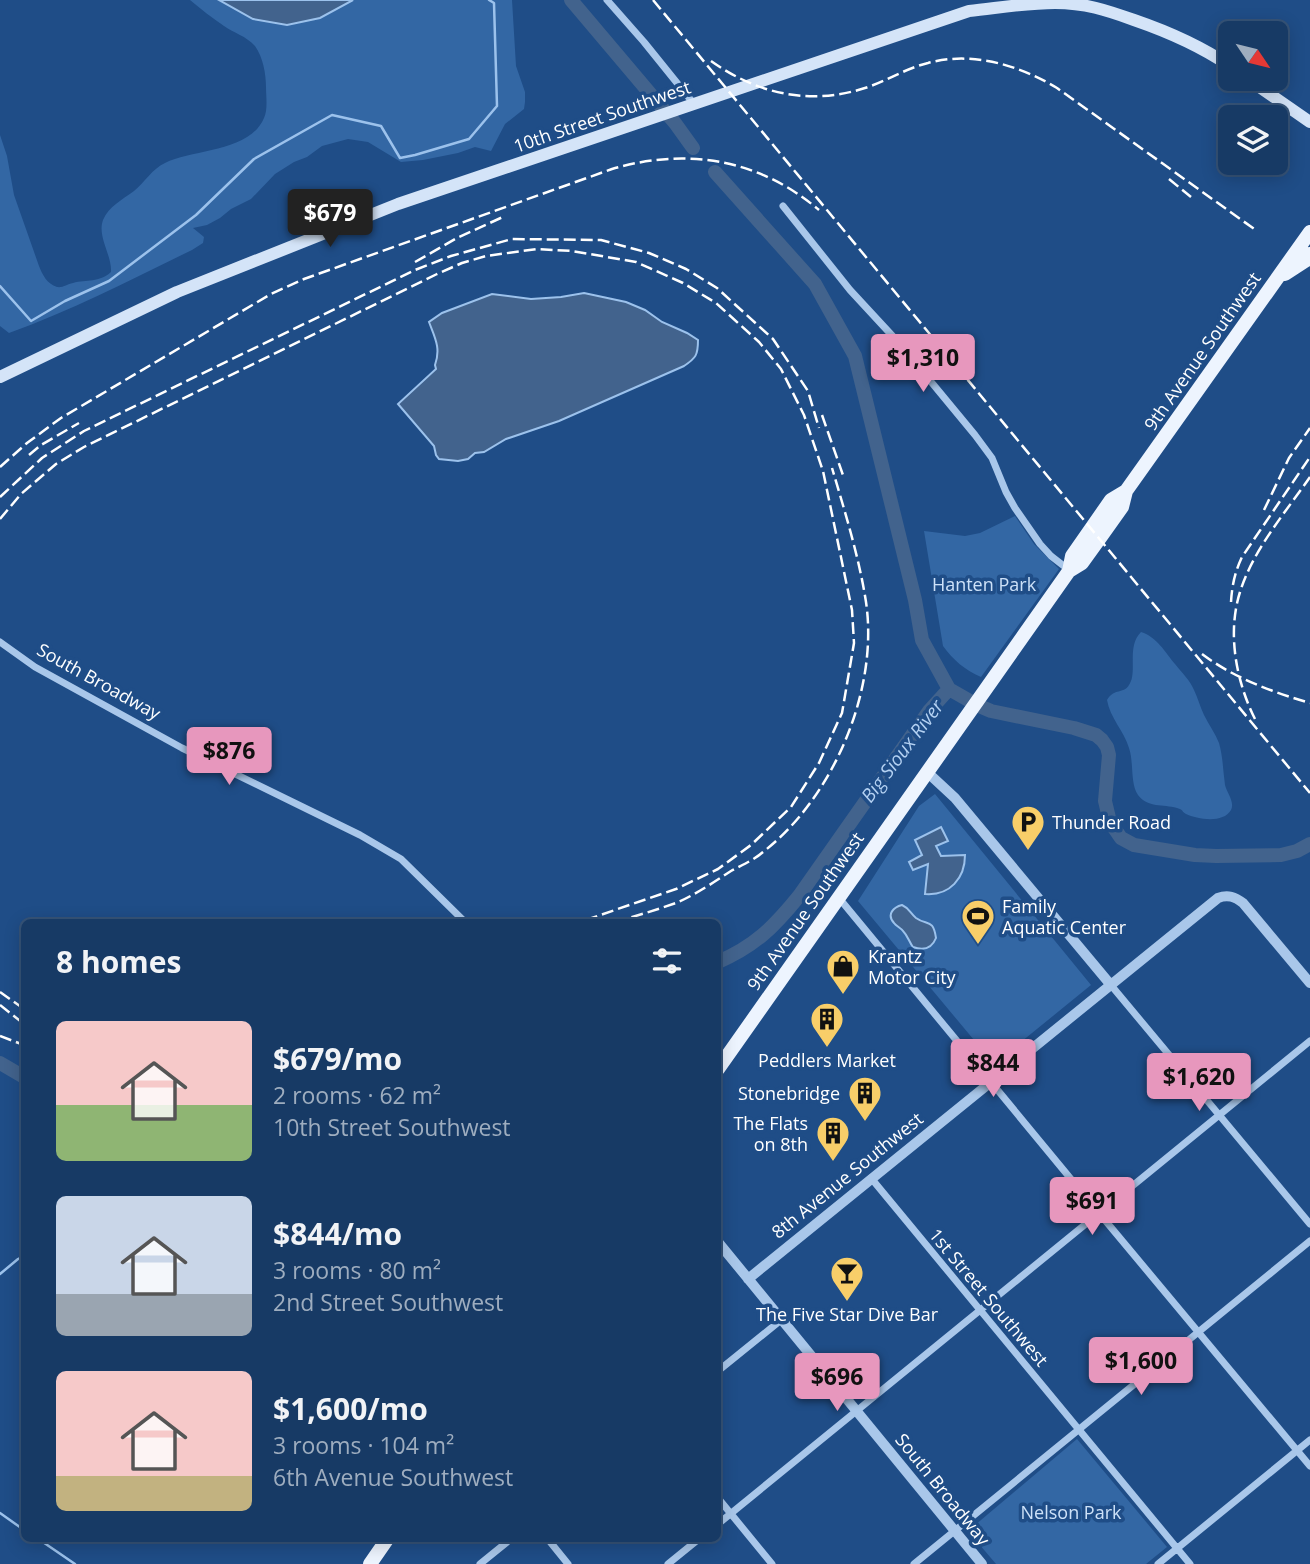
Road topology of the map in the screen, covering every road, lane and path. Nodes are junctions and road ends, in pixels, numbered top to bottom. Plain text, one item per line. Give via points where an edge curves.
1 (607, 0) edge
2 (1218, 58) edge
3 (1265, 91) edge
4 (694, 104) junction
5 (1310, 122) edge
6 (783, 206) dead end
7 (1310, 232) edge
8 (1310, 254) edge
9 (1278, 279) junction
10 (0, 377) edge
11 (1069, 570) junction
12 (0, 642) edge
13 (927, 772) junction
14 (839, 897) junction
15 (462, 919) edge
16 (1310, 983) edge
17 (1110, 984) junction
18 (1310, 1041) edge
19 (721, 1065) edge
20 (991, 1081) junction
21 (1219, 1115) junction
22 (871, 1178) junction
23 (1099, 1213) junction
24 (1310, 1224) edge
25 (1310, 1241) edge
26 (721, 1245) edge
27 (748, 1279) junction
28 (979, 1311) junction
29 (781, 1320) junction
30 (1198, 1332) junction
31 (721, 1369) edge
32 (856, 1411) junction
33 (1078, 1429) junction
34 (1310, 1440) edge
35 (1297, 1451) junction
36 (1310, 1466) edge
37 (721, 1502) edge
38 (730, 1514) junction
39 (721, 1522) edge
40 (954, 1531) junction
41 (385, 1542) edge
42 (507, 1542) edge
43 (550, 1542) edge
44 (695, 1542) edge
45 (1177, 1548) junction
46 (372, 1563) edge
47 (480, 1564) edge
48 (568, 1564) edge
49 (668, 1564) edge
50 (772, 1564) edge
51 (914, 1564) edge
52 (982, 1564) edge
53 (1158, 1564) edge
54 (1190, 1564) edge

1 - 4 street
2 - 4 main road, 10th Street Southwest via 1165,30 1094,6 1023,5 969,11
3 - 5 main road
4 - 10 main road, 10th Street Southwest via 398,204 177,292
6 - 11 street via 975,435 1040,544
7 - 9 main road, 9th Avenue Southwest
8 - 9 main road
9 - 11 main road, 9th Avenue Southwest via 1126,491 1111,500 1072,556
11 - 13 main road, 9th Avenue Southwest
12 - 15 street, South Broadway via 35,667 182,748 401,859
13 - 14 main road, 9th Avenue Southwest
13 - 17 street via 956,798
14 - 19 main road, 9th Avenue Southwest
14 - 20 street
16 - 17 street, 8th Avenue Southwest via 1247,907 1233,896 1222,896
17 - 20 street, 8th Avenue Southwest
17 - 21 street
18 - 21 street
20 - 22 street, 8th Avenue Southwest
20 - 23 street
21 - 23 street
21 - 24 street
22 - 27 street, 8th Avenue Southwest
22 - 28 street, 1st Street Southwest
23 - 28 street
23 - 30 street
25 - 30 street
26 - 27 street, South Broadway
27 - 29 street, South Broadway
28 - 32 street
28 - 33 street, 1st Street Southwest
29 - 31 street
29 - 32 street, South Broadway
30 - 33 street
30 - 35 street
32 - 38 street
32 - 40 street, South Broadway
33 - 40 street
33 - 45 street, 1st Street Southwest
34 - 35 street
35 - 36 street
35 - 45 street
37 - 38 street
38 - 39 street
38 - 50 street
40 - 51 street
40 - 52 street, South Broadway
41 - 46 main road
42 - 47 street
43 - 48 street
44 - 49 street
45 - 53 street
45 - 54 street, 1st Street Southwest

